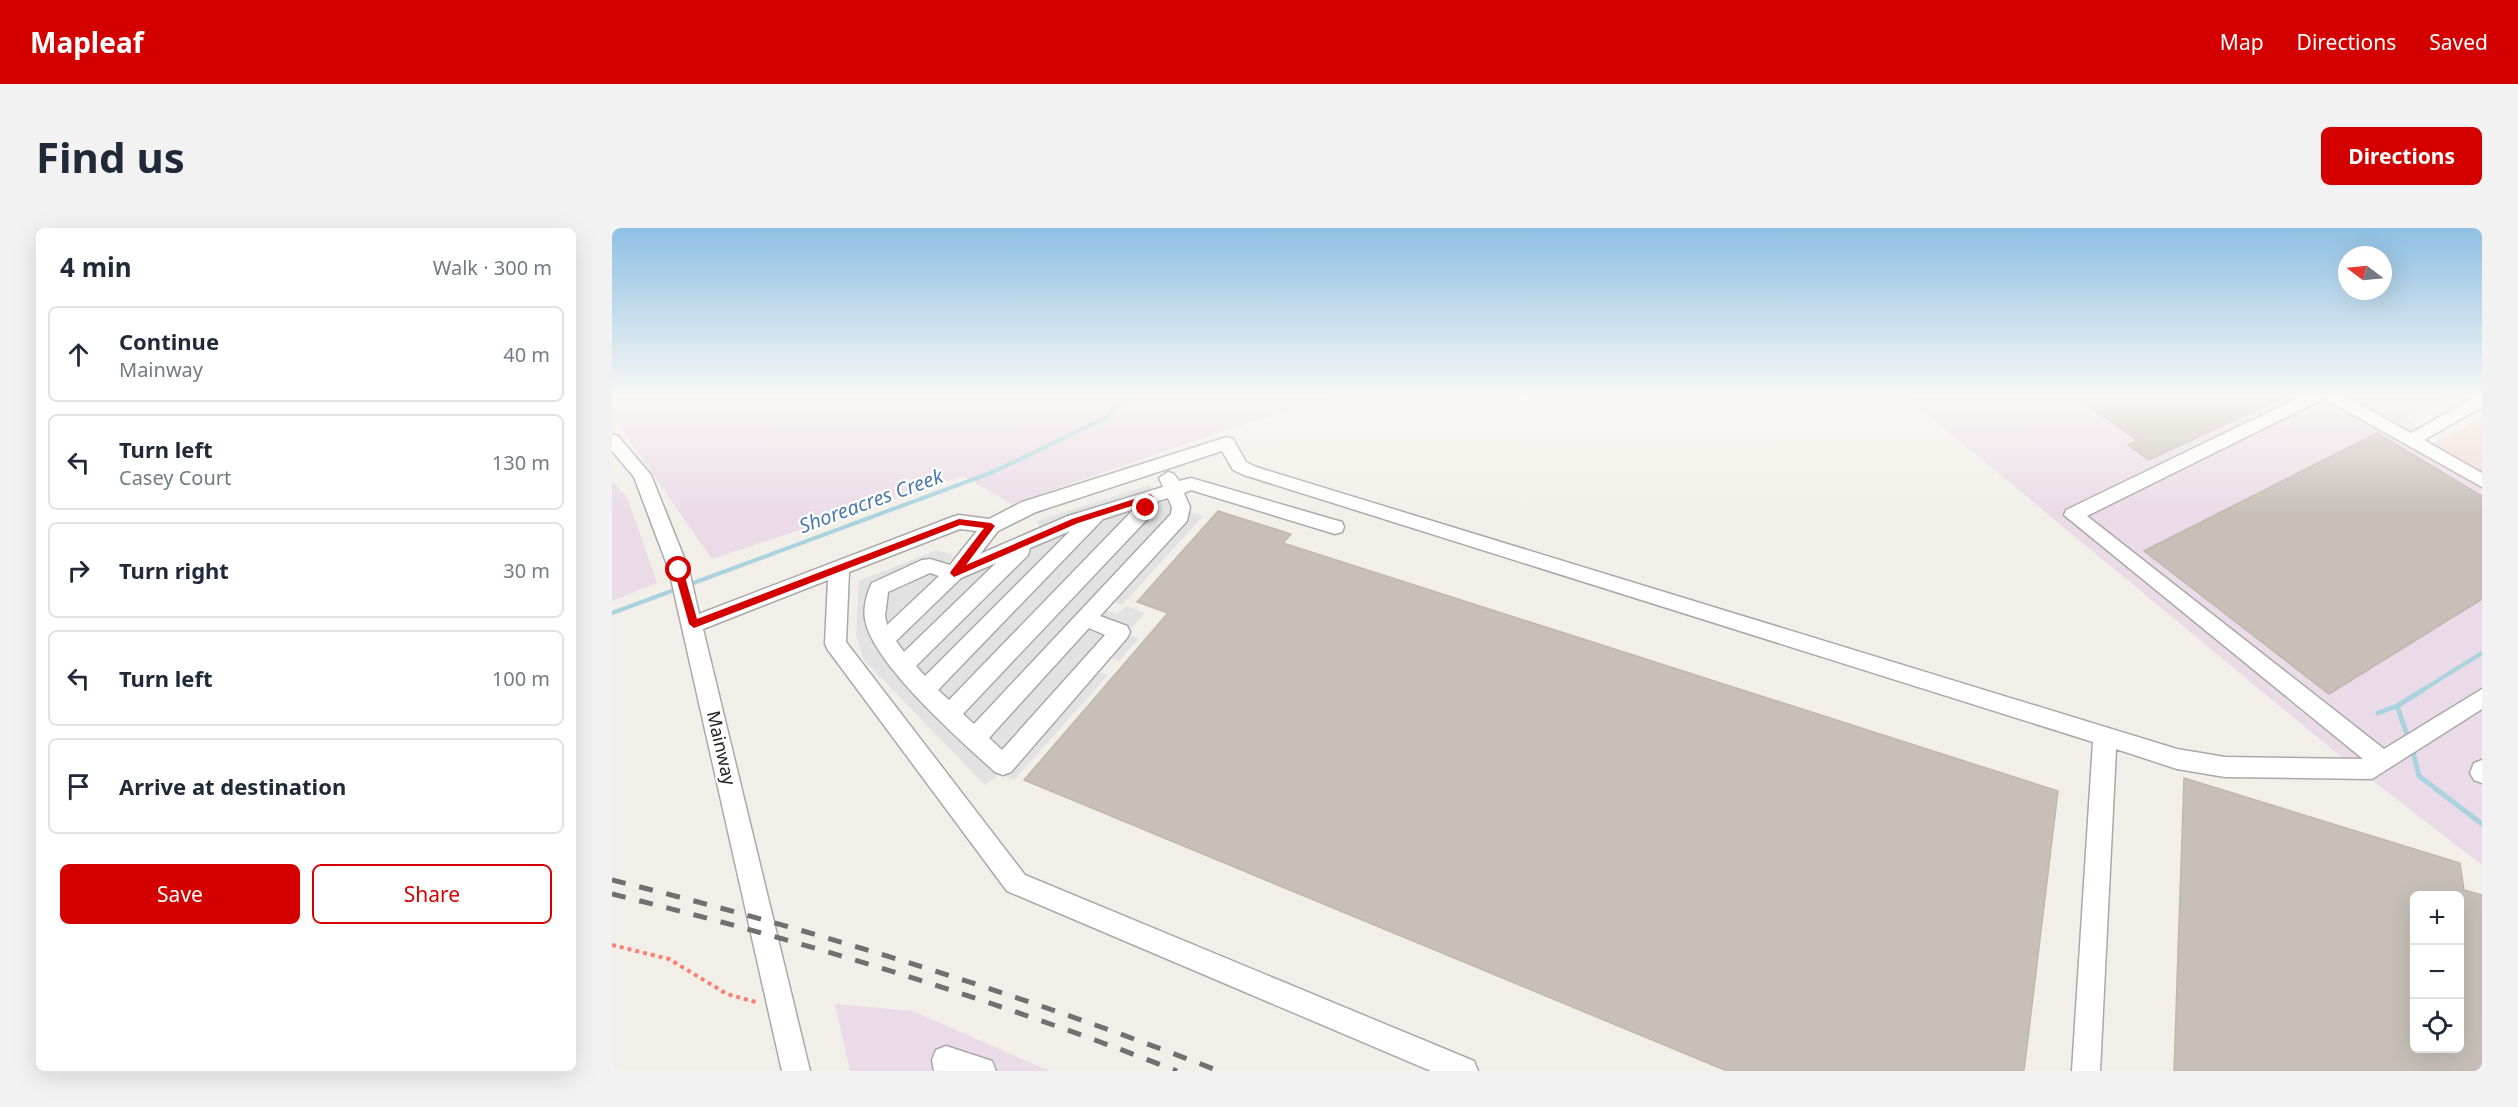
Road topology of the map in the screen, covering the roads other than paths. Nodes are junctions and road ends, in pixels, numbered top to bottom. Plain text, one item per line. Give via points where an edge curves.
1 (2235, 435) edge
2 (2404, 435) edge
3 (2420, 435) edge
4 (612, 440) edge
5 (2412, 440) junction
6 (1162, 464) junction
7 (2482, 481) edge
8 (1173, 490) junction
9 (1150, 497) junction
10 (1098, 513) junction
11 (991, 526) junction
12 (1335, 527) dead end
13 (1030, 540) junction
14 (839, 568) junction
15 (954, 573) junction
16 (1086, 619) junction
17 (694, 624) junction
18 (883, 641) junction
19 (904, 665) junction
20 (926, 688) junction
21 (2482, 698) edge
22 (950, 713) junction
23 (2105, 737) junction
24 (974, 739) junction
25 (2383, 762) junction
26 (796, 1071) edge
27 (948, 1071) edge
28 (982, 1071) edge
29 (1464, 1071) edge
30 (2086, 1071) edge

1 - 25 street via 2073,515
2 - 5 street
3 - 5 street
4 - 17 street, Mainway via 642,475 679,570
5 - 7 street
6 - 8 street
6 - 11 street via 1029,507
6 - 23 street via 1227,443 1239,466 1250,471
8 - 9 street
8 - 12 street via 1191,484
8 - 16 street via 1181,507 1180,516
9 - 10 street
9 - 22 street via 1146,508
10 - 13 street
10 - 20 street
11 - 14 street via 959,522
11 - 15 street
13 - 15 street
13 - 19 street
14 - 17 street
14 - 29 street via 835,644 1016,883
15 - 18 street
15 - 18 street via 921,567 879,588 875,620
16 - 24 street
16 - 24 street via 1120,632 1003,765
17 - 26 street, Mainway
18 - 19 street
19 - 20 street
20 - 22 street
21 - 25 street
22 - 24 street
23 - 25 street via 2177,759 2225,766 2372,769
23 - 30 street
27 - 28 street via 946,1060

